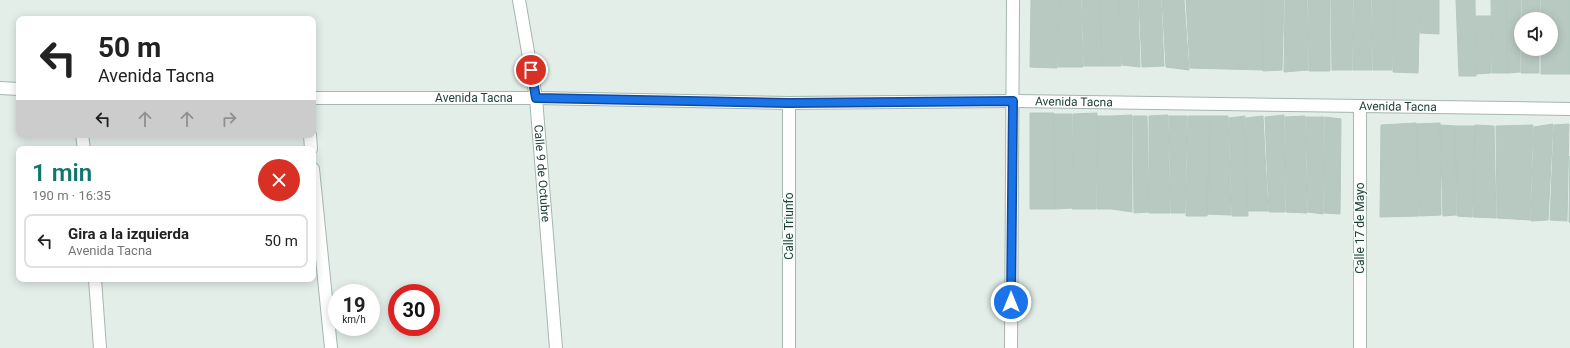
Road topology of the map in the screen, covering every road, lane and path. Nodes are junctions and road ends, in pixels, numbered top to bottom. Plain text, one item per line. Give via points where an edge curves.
1 (519, 0) edge
2 (1013, 0) edge
3 (0, 88) edge
4 (16, 89) edge
5 (316, 98) edge
6 (536, 98) junction
7 (1013, 101) junction
8 (789, 103) junction
9 (1360, 108) junction
10 (1570, 110) edge
11 (316, 201) edge
12 (94, 282) edge
13 (100, 348) edge
14 (330, 348) edge
15 (556, 348) edge
16 (789, 348) edge
17 (1011, 348) edge
18 (1360, 348) edge

1 - 6 street, Calle 9 de Octubre
2 - 7 street
3 - 4 street
5 - 6 street, Avenida Tacna
6 - 8 street, Avenida Tacna
6 - 15 street, Calle 9 de Octubre
7 - 8 street, Avenida Tacna
7 - 9 street, Avenida Tacna
7 - 17 street
8 - 16 street, Calle Triunfo
9 - 10 street, Avenida Tacna
9 - 18 street, Calle 17 de Mayo
11 - 14 street
12 - 13 street

